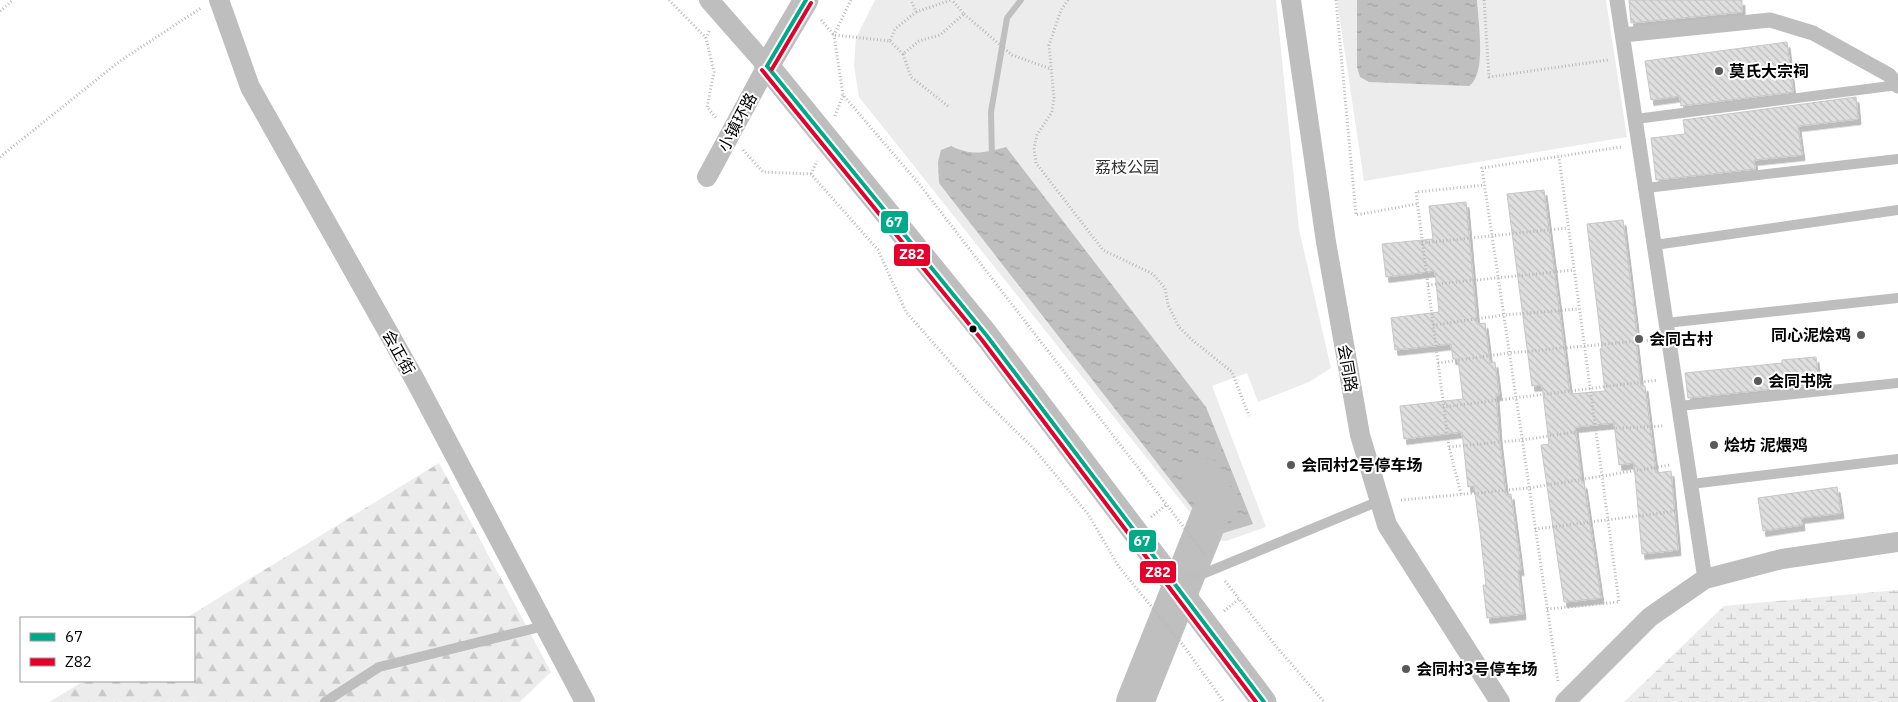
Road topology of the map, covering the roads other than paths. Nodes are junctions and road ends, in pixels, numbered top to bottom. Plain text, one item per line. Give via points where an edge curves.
1 (806, 0) edge
2 (1290, 0) edge
3 (1617, 0) edge
4 (213, 3) edge
5 (714, 6) edge
6 (1623, 35) junction
7 (767, 66) junction
8 (1898, 85) edge
9 (1636, 119) junction
10 (1898, 159) edge
11 (707, 177) dead end
12 (1646, 188) junction
13 (1898, 210) edge
14 (1655, 245) junction
15 (1898, 298) edge
16 (1666, 323) junction
17 (1898, 383) edge
18 (1679, 406) junction
19 (1898, 459) edge
20 (1691, 484) junction
21 (1376, 503) junction
22 (1898, 542) edge
23 (1705, 579) junction
24 (1175, 585) junction
25 (544, 626) junction
26 (325, 702) edge
27 (585, 702) edge
28 (1264, 702) edge
29 (1500, 702) edge
30 (1565, 702) edge

1 - 7 street
2 - 21 street, 会同路 via 1326,242 1360,435
3 - 6 street
4 - 25 street, 会正街 via 250,87 414,378
5 - 7 street
6 - 8 street via 1770,20 1813,34 1889,74
6 - 9 street
7 - 11 street, 小镇环路
7 - 24 street via 987,336
8 - 9 lane
9 - 12 street
10 - 12 lane
12 - 14 street
13 - 14 lane
14 - 16 street
15 - 16 lane
16 - 18 street
17 - 18 lane
18 - 20 street
19 - 20 lane
20 - 23 street
21 - 24 lane
21 - 29 street, 会同路
22 - 23 street via 1782,559
23 - 30 street via 1650,617
24 - 28 street
25 - 26 lane via 379,667
25 - 27 street, 会正街

